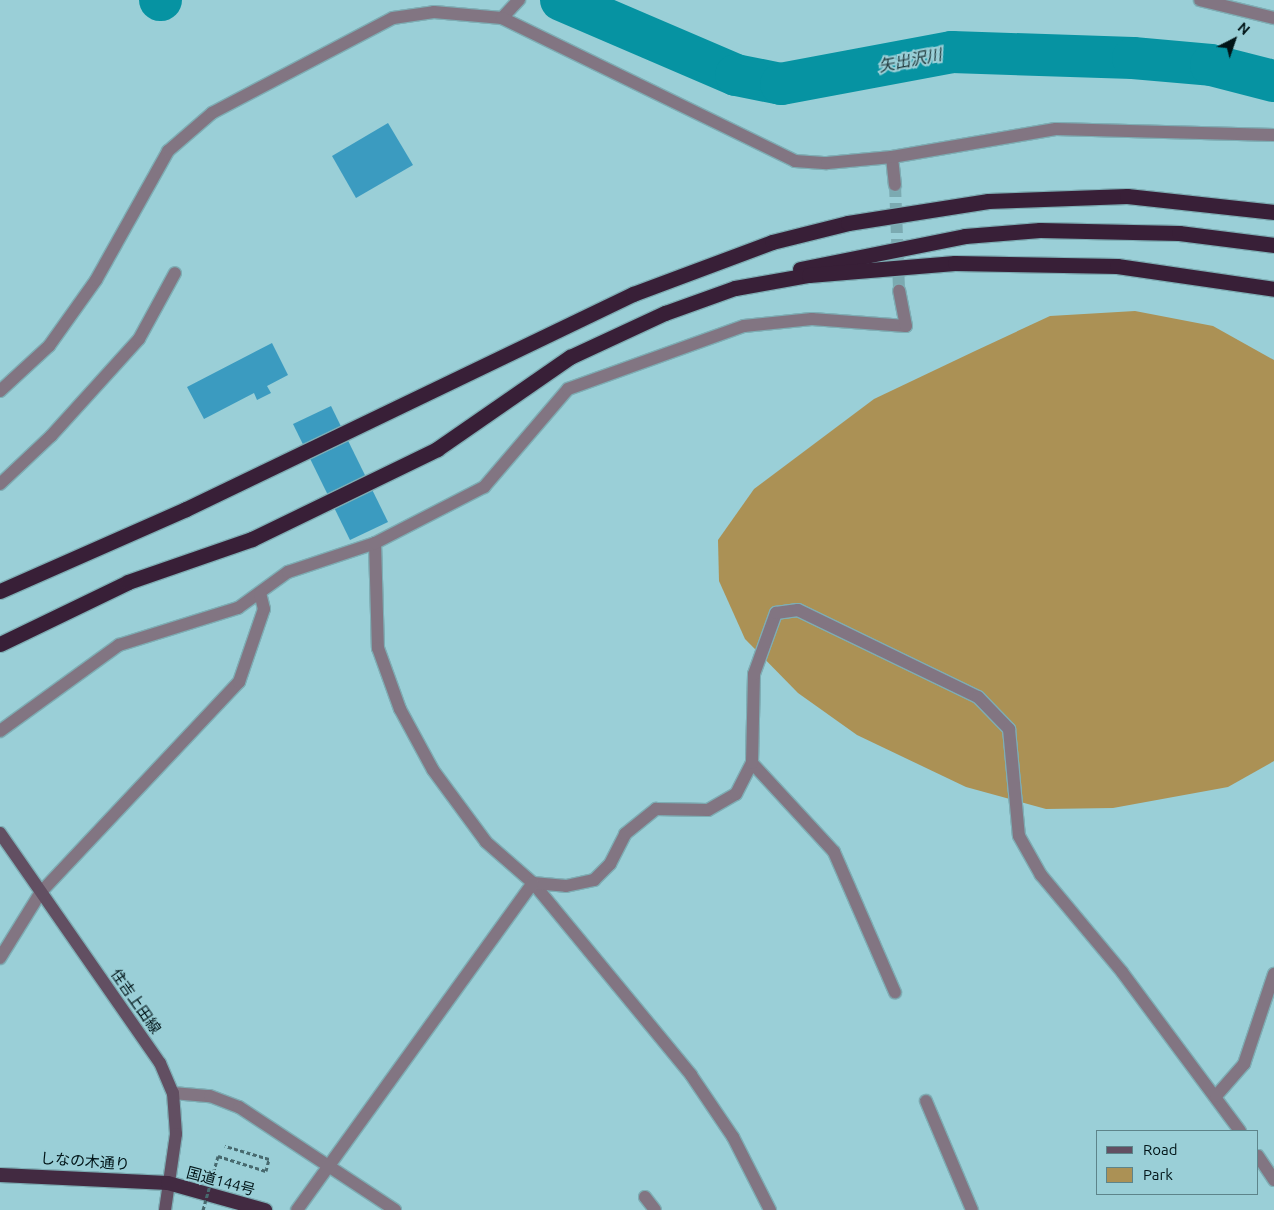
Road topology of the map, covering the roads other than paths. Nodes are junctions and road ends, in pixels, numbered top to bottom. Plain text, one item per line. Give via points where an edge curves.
1 (1200, 0) edge
2 (516, 3) edge
3 (502, 18) junction
4 (1274, 18) edge
5 (1274, 135) edge
6 (892, 157) junction
7 (895, 185) tunnel mouth
8 (1274, 212) edge
9 (1274, 245) edge
10 (175, 272) dead end
11 (735, 288) junction
12 (1274, 289) edge
13 (899, 291) tunnel mouth
14 (0, 391) edge
15 (0, 484) edge
16 (375, 543) junction
17 (0, 591) edge
18 (260, 593) junction
19 (0, 644) edge
20 (0, 731) edge
21 (752, 763) junction
22 (0, 833) edge
23 (533, 883) junction
24 (41, 892) junction
25 (0, 958) edge
26 (1274, 974) edge
27 (895, 992) dead end
28 (173, 1093) junction
29 (1216, 1096) junction
30 (926, 1101) dead end
31 (1239, 1130) edge
32 (1259, 1158) edge
33 (330, 1164) junction
34 (0, 1175) edge
35 (1274, 1180) edge
36 (168, 1183) junction
37 (645, 1198) dead end
38 (164, 1210) edge
39 (265, 1210) edge
40 (297, 1210) edge
41 (395, 1210) edge
42 (655, 1210) edge
43 (770, 1210) edge
44 (972, 1210) edge

1 - 4 street
2 - 3 street
3 - 6 street via 795,161 827,164
3 - 14 street via 434,12 393,18 212,113 168,151 96,280 49,346
5 - 6 street via 1056,129
6 - 7 street
8 - 17 highway via 1127,196 988,201 848,223 772,242 633,294 186,509
9 - 11 highway via 1129,230 1030,231 885,250
10 - 15 street via 139,339 51,436
11 - 12 highway via 809,275 955,263 1117,266
11 - 19 highway via 665,313 570,357 437,448 252,540 128,582
13 - 16 street via 906,326 812,320 744,326 568,389 484,486
16 - 18 street via 288,572
16 - 23 street via 378,648 400,709 433,770 486,842
18 - 20 street via 238,608 119,645
18 - 24 street via 264,608 239,682
21 - 23 street via 736,794 708,810 656,809 625,834 610,864 594,880 566,886
21 - 27 street via 834,852
21 - 29 street via 754,674 776,613 798,610 978,697 1009,729 1018,836 1041,874
22 - 24 main road, 住吉上田線
23 - 33 street
23 - 43 street via 691,1075 733,1137
24 - 25 street
24 - 28 main road, 住吉上田線 via 160,1063
26 - 29 street via 1244,1064
28 - 33 street via 210,1096 239,1107
28 - 36 main road, 住吉上田線 via 176,1134
29 - 31 street
30 - 44 street
32 - 35 street
33 - 40 street
33 - 41 street
34 - 36 highway, しなの木通り
36 - 38 main road, 住吉上田線
36 - 39 highway, 国道144号
37 - 42 street

